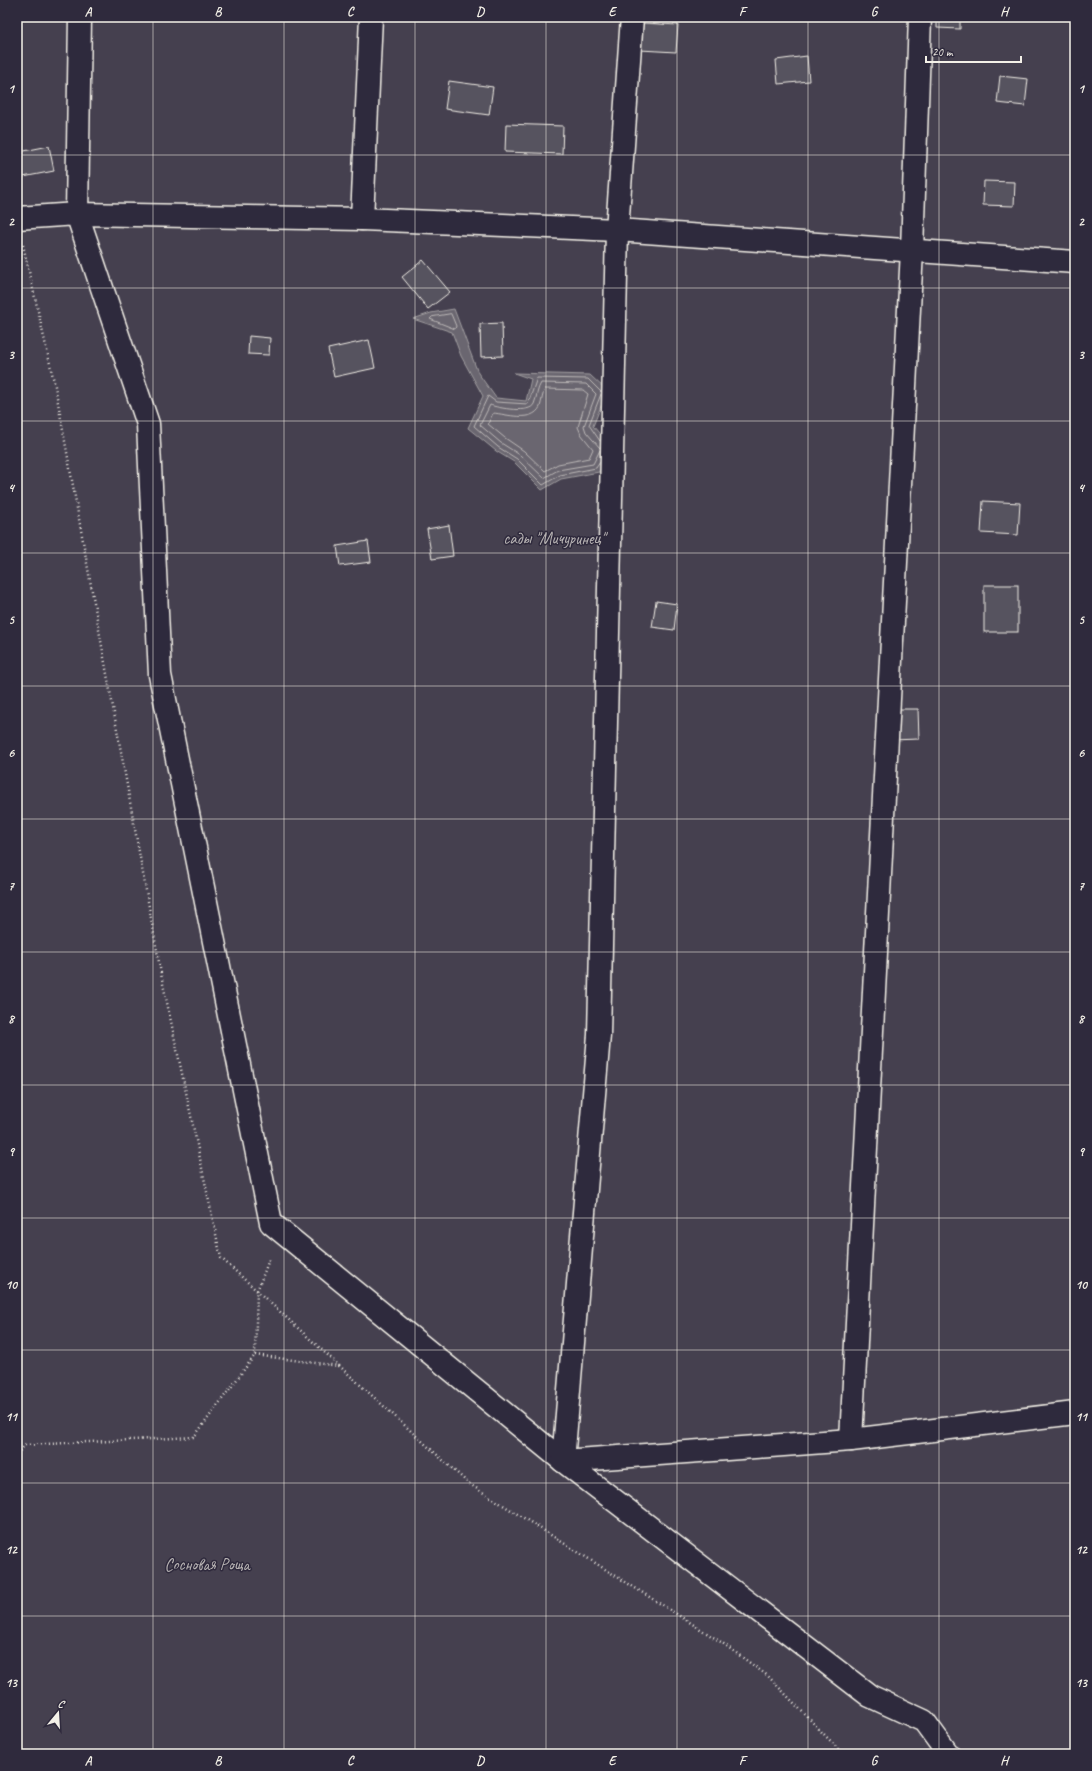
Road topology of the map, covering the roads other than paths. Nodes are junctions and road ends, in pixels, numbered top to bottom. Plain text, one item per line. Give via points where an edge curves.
1 (80, 17) edge
2 (371, 17) edge
3 (632, 17) edge
4 (920, 17) edge
5 (77, 214) junction
6 (17, 218) edge
7 (362, 219) junction
8 (617, 230) junction
9 (912, 250) junction
10 (1075, 262) edge
11 (1075, 1413) edge
12 (851, 1440) junction
13 (563, 1461) junction
14 (948, 1754) edge

1 - 5 street
2 - 7 street
3 - 8 street
4 - 9 street
5 - 6 street
5 - 7 street
5 - 13 street via 148,424 160,675 271,1223
7 - 8 street
8 - 9 street
8 - 13 street via 599,1035
9 - 10 street
9 - 12 street
11 - 12 street
12 - 13 street
13 - 14 street via 870,1696 924,1722

